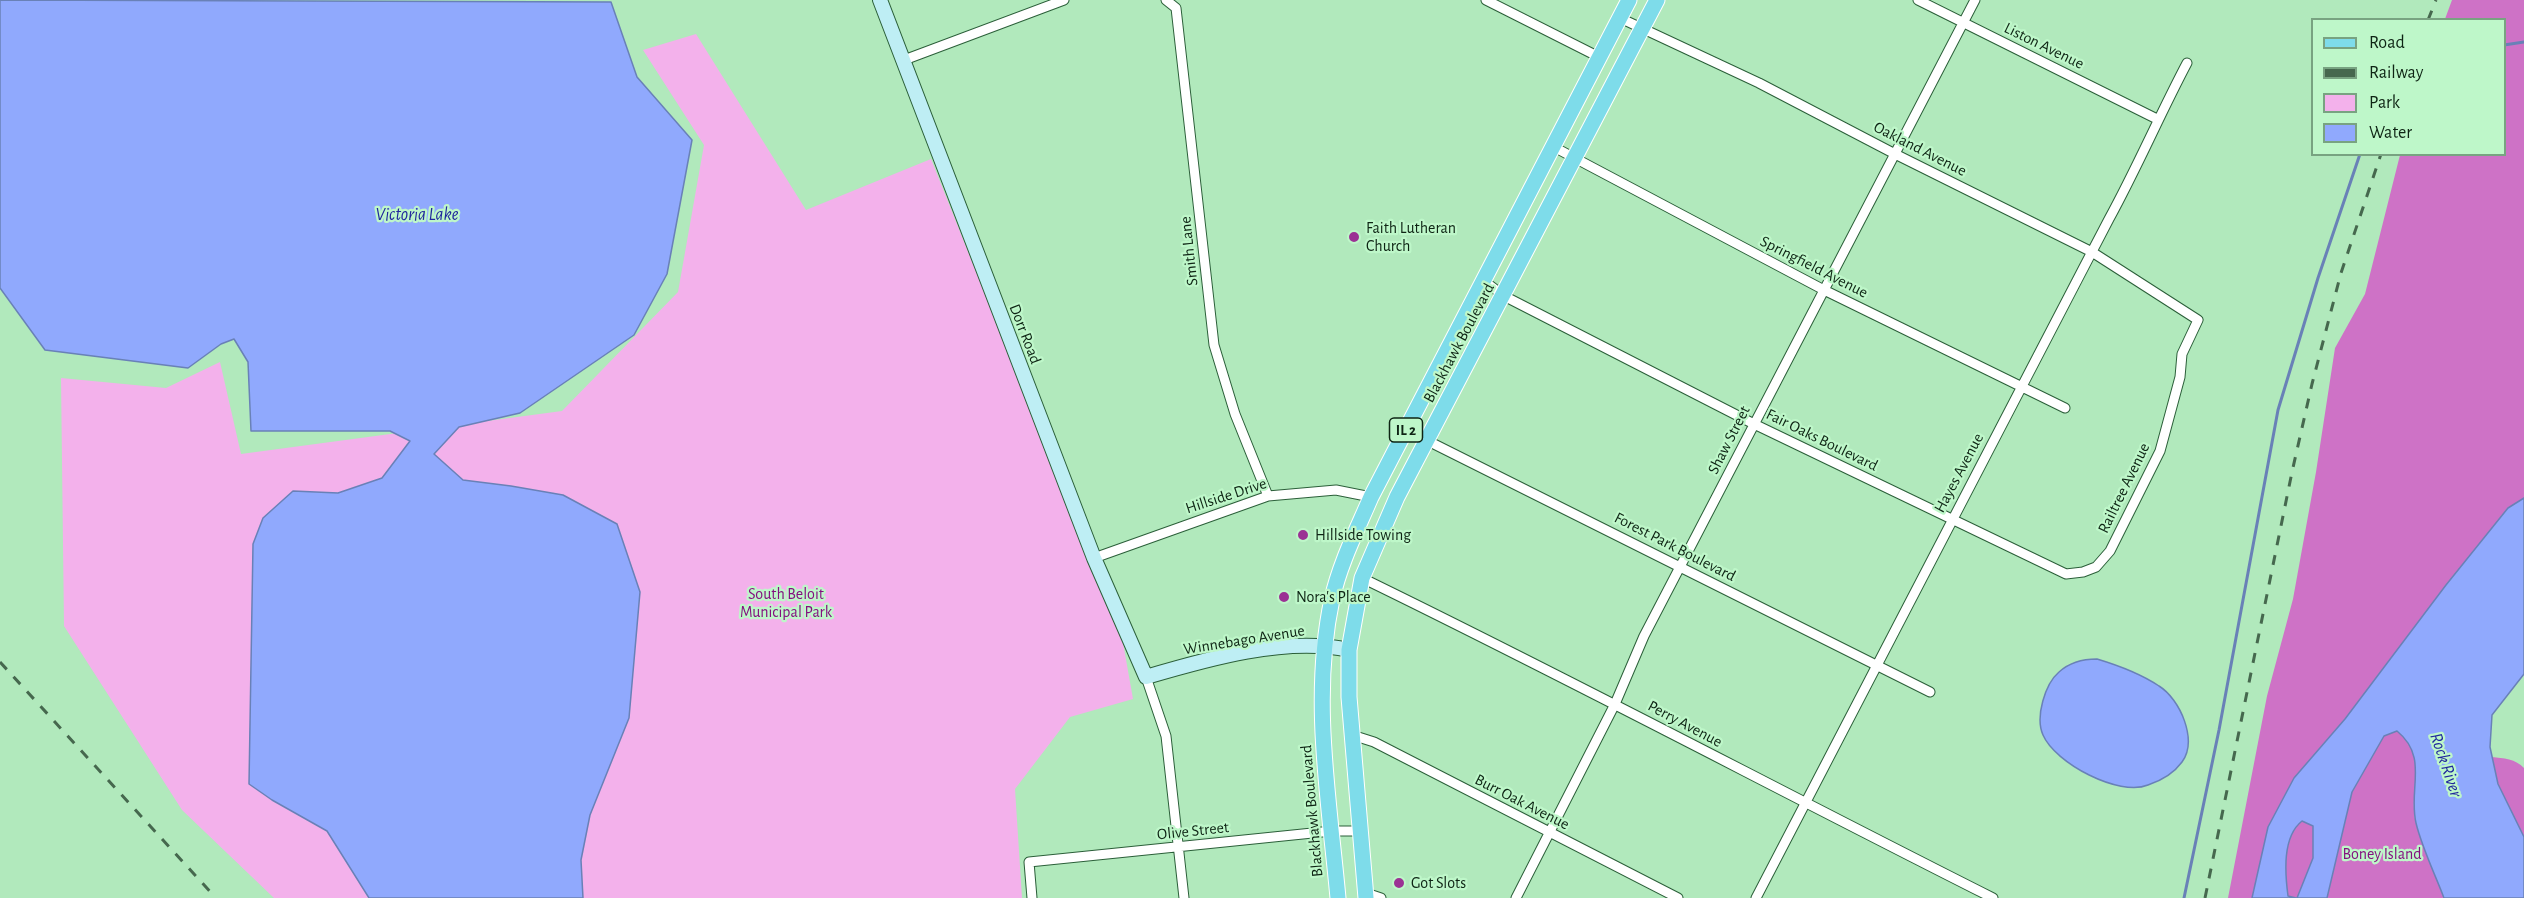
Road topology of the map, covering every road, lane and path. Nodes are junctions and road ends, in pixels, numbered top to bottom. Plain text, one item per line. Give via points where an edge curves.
1 (880, 0) edge
2 (1064, 0) edge
3 (1166, 0) edge
4 (1486, 0) edge
5 (1629, 0) edge
6 (1657, 0) edge
7 (1918, 0) edge
8 (1975, 0) edge
9 (1620, 18) junction
10 (1963, 23) junction
11 (1642, 28) junction
12 (1599, 57) junction
13 (904, 60) junction
14 (2187, 63) dead end
15 (2157, 119) junction
16 (1552, 146) junction
17 (1897, 155) junction
18 (1576, 158) junction
19 (2092, 252) junction
20 (1483, 280) junction
21 (1824, 290) junction
22 (1504, 296) junction
23 (2198, 320) joint
24 (2022, 387) junction
25 (2065, 408) dead end
26 (1754, 424) junction
27 (1406, 430) junction
28 (1428, 441) junction
29 (1268, 496) junction
30 (1371, 496) junction
31 (1951, 519) junction
32 (1094, 558) junction
33 (1681, 566) junction
34 (2066, 574) joint
35 (1362, 578) junction
36 (1324, 645) junction
37 (1349, 650) junction
38 (1876, 667) junction
39 (1146, 677) junction
40 (1930, 692) dead end
41 (1615, 704) junction
42 (1352, 735) junction
43 (1805, 804) junction
44 (1332, 831) junction
45 (1360, 831) junction
46 (1549, 832) junction
47 (1178, 847) junction
48 (1371, 896) edge
49 (1032, 898) edge
50 (1184, 898) edge
51 (1338, 898) edge
52 (1516, 898) edge
53 (1677, 898) edge
54 (1756, 898) edge
55 (1993, 898) edge

1 - 13 street, Dorr Road
2 - 13 street
3 - 29 street, Smith Lane via 1176,8 1214,345 1235,414
4 - 12 street
5 - 9 main road, Blackhawk Boulevard / IL 2
6 - 11 main road, Blackhawk Boulevard / IL 2
7 - 10 street, Liston Avenue
8 - 10 street, Shaw Street
9 - 11 street, Oakland Avenue
9 - 12 main road, Blackhawk Boulevard / IL 2
10 - 15 street, Liston Avenue
10 - 17 street, Shaw Street
11 - 17 street, Oakland Avenue
11 - 18 main road, Blackhawk Boulevard / IL 2
12 - 16 main road, Blackhawk Boulevard / IL 2
13 - 32 street, Dorr Road
14 - 15 street, Hayes Avenue
15 - 19 street, Hayes Avenue
16 - 18 street, Springfield Avenue
16 - 20 main road, Blackhawk Boulevard / IL 2
17 - 19 street, Oakland Avenue
17 - 21 street, Shaw Street
18 - 21 street, Springfield Avenue
18 - 22 main road, Blackhawk Boulevard / IL 2
19 - 23 street, Oakland Avenue
19 - 24 street, Hayes Avenue
20 - 22 street, Fair Oaks Boulevard
20 - 27 main road, Blackhawk Boulevard / IL 2
21 - 24 street, Springfield Avenue
21 - 26 street, Shaw Street
22 - 26 street, Fair Oaks Boulevard
22 - 28 main road, Blackhawk Boulevard / IL 2
23 - 34 street, Railtree Avenue via 2182,354 2180,377 2160,451 2110,551 2096,567
24 - 25 street, Springfield Avenue
24 - 31 street, Hayes Avenue
26 - 31 street, Fair Oaks Boulevard
26 - 33 street, Shaw Street
27 - 28 street, Forest Park Boulevard
27 - 30 main road, Blackhawk Boulevard / IL 2
28 - 33 street, Forest Park Boulevard
28 - 35 main road, Blackhawk Boulevard / IL 2 via 1397,497
29 - 30 street, Hillside Drive via 1336,490
29 - 32 street, Hillside Drive
30 - 36 main road, Blackhawk Boulevard / IL 2 via 1343,563
31 - 34 street, Fair Oaks Boulevard
31 - 38 street, Hayes Avenue
32 - 39 street, Dorr Road
33 - 38 street, Forest Park Boulevard
33 - 41 street, Shaw Street via 1644,636
35 - 37 main road, Blackhawk Boulevard / IL 2
35 - 41 street, Perry Avenue
36 - 37 street, Winnebago Avenue
36 - 39 street, Winnebago Avenue via 1297,645 1211,659
36 - 44 main road, Blackhawk Boulevard / IL 2 via 1322,714
37 - 42 main road, Blackhawk Boulevard / IL 2
38 - 40 street, Forest Park Boulevard
38 - 43 street, Hayes Avenue
39 - 47 street via 1166,736
41 - 43 street, Perry Avenue
41 - 46 street, Shaw Street
42 - 45 main road, Blackhawk Boulevard / IL 2
42 - 46 street, Burr Oak Avenue via 1374,742
43 - 54 street, Hayes Avenue
43 - 55 street, Perry Avenue
44 - 45 street, Olive Street
44 - 47 street, Olive Street
44 - 51 main road, Blackhawk Boulevard / IL 2
45 - 48 main road, Blackhawk Boulevard / IL 2
46 - 52 street, Shaw Street
46 - 53 street, Burr Oak Avenue
47 - 49 street, Olive Street via 1029,862
47 - 50 street

